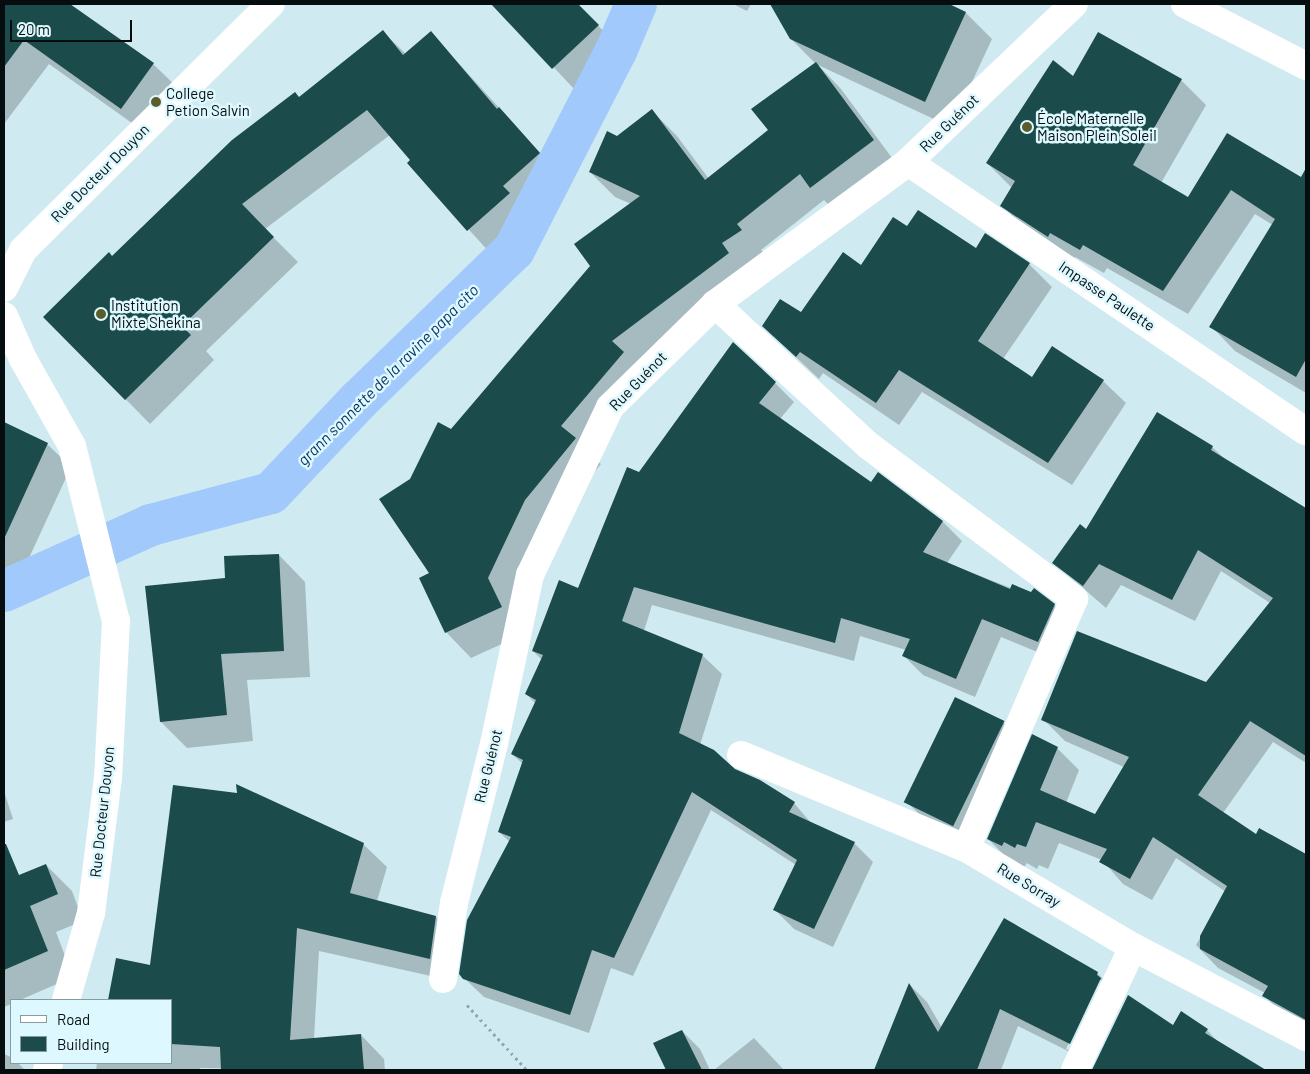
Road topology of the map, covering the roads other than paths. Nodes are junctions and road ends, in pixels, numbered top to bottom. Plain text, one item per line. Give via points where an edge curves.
1 (271, 4) edge
2 (1074, 4) edge
3 (1185, 4) edge
4 (1306, 66) edge
5 (908, 162) junction
6 (13, 247) edge
7 (4, 288) edge
8 (715, 304) junction
9 (4, 316) edge
10 (1304, 424) edge
11 (741, 755) dead end
12 (966, 848) junction
13 (1133, 947) junction
14 (443, 979) road end
15 (66, 999) edge
16 (1306, 1037) edge
17 (1075, 1070) edge

1 - 6 street, Rue Docteur Douyon
2 - 5 street, Rue Guénot
3 - 4 street
5 - 8 street, Rue Guénot
5 - 10 street, Impasse Paulette
6 - 7 street, Rue Docteur Douyon
8 - 12 street via 869,446 1074,599
8 - 14 street, Rue Guénot via 610,408 530,575 494,744 454,903
9 - 15 street, Rue Docteur Douyon via 22,358 72,446 116,621 108,777 91,913
11 - 12 street, Rue Sorray
12 - 13 street, Rue Sorray
13 - 16 street, Rue Sorray
13 - 17 street

